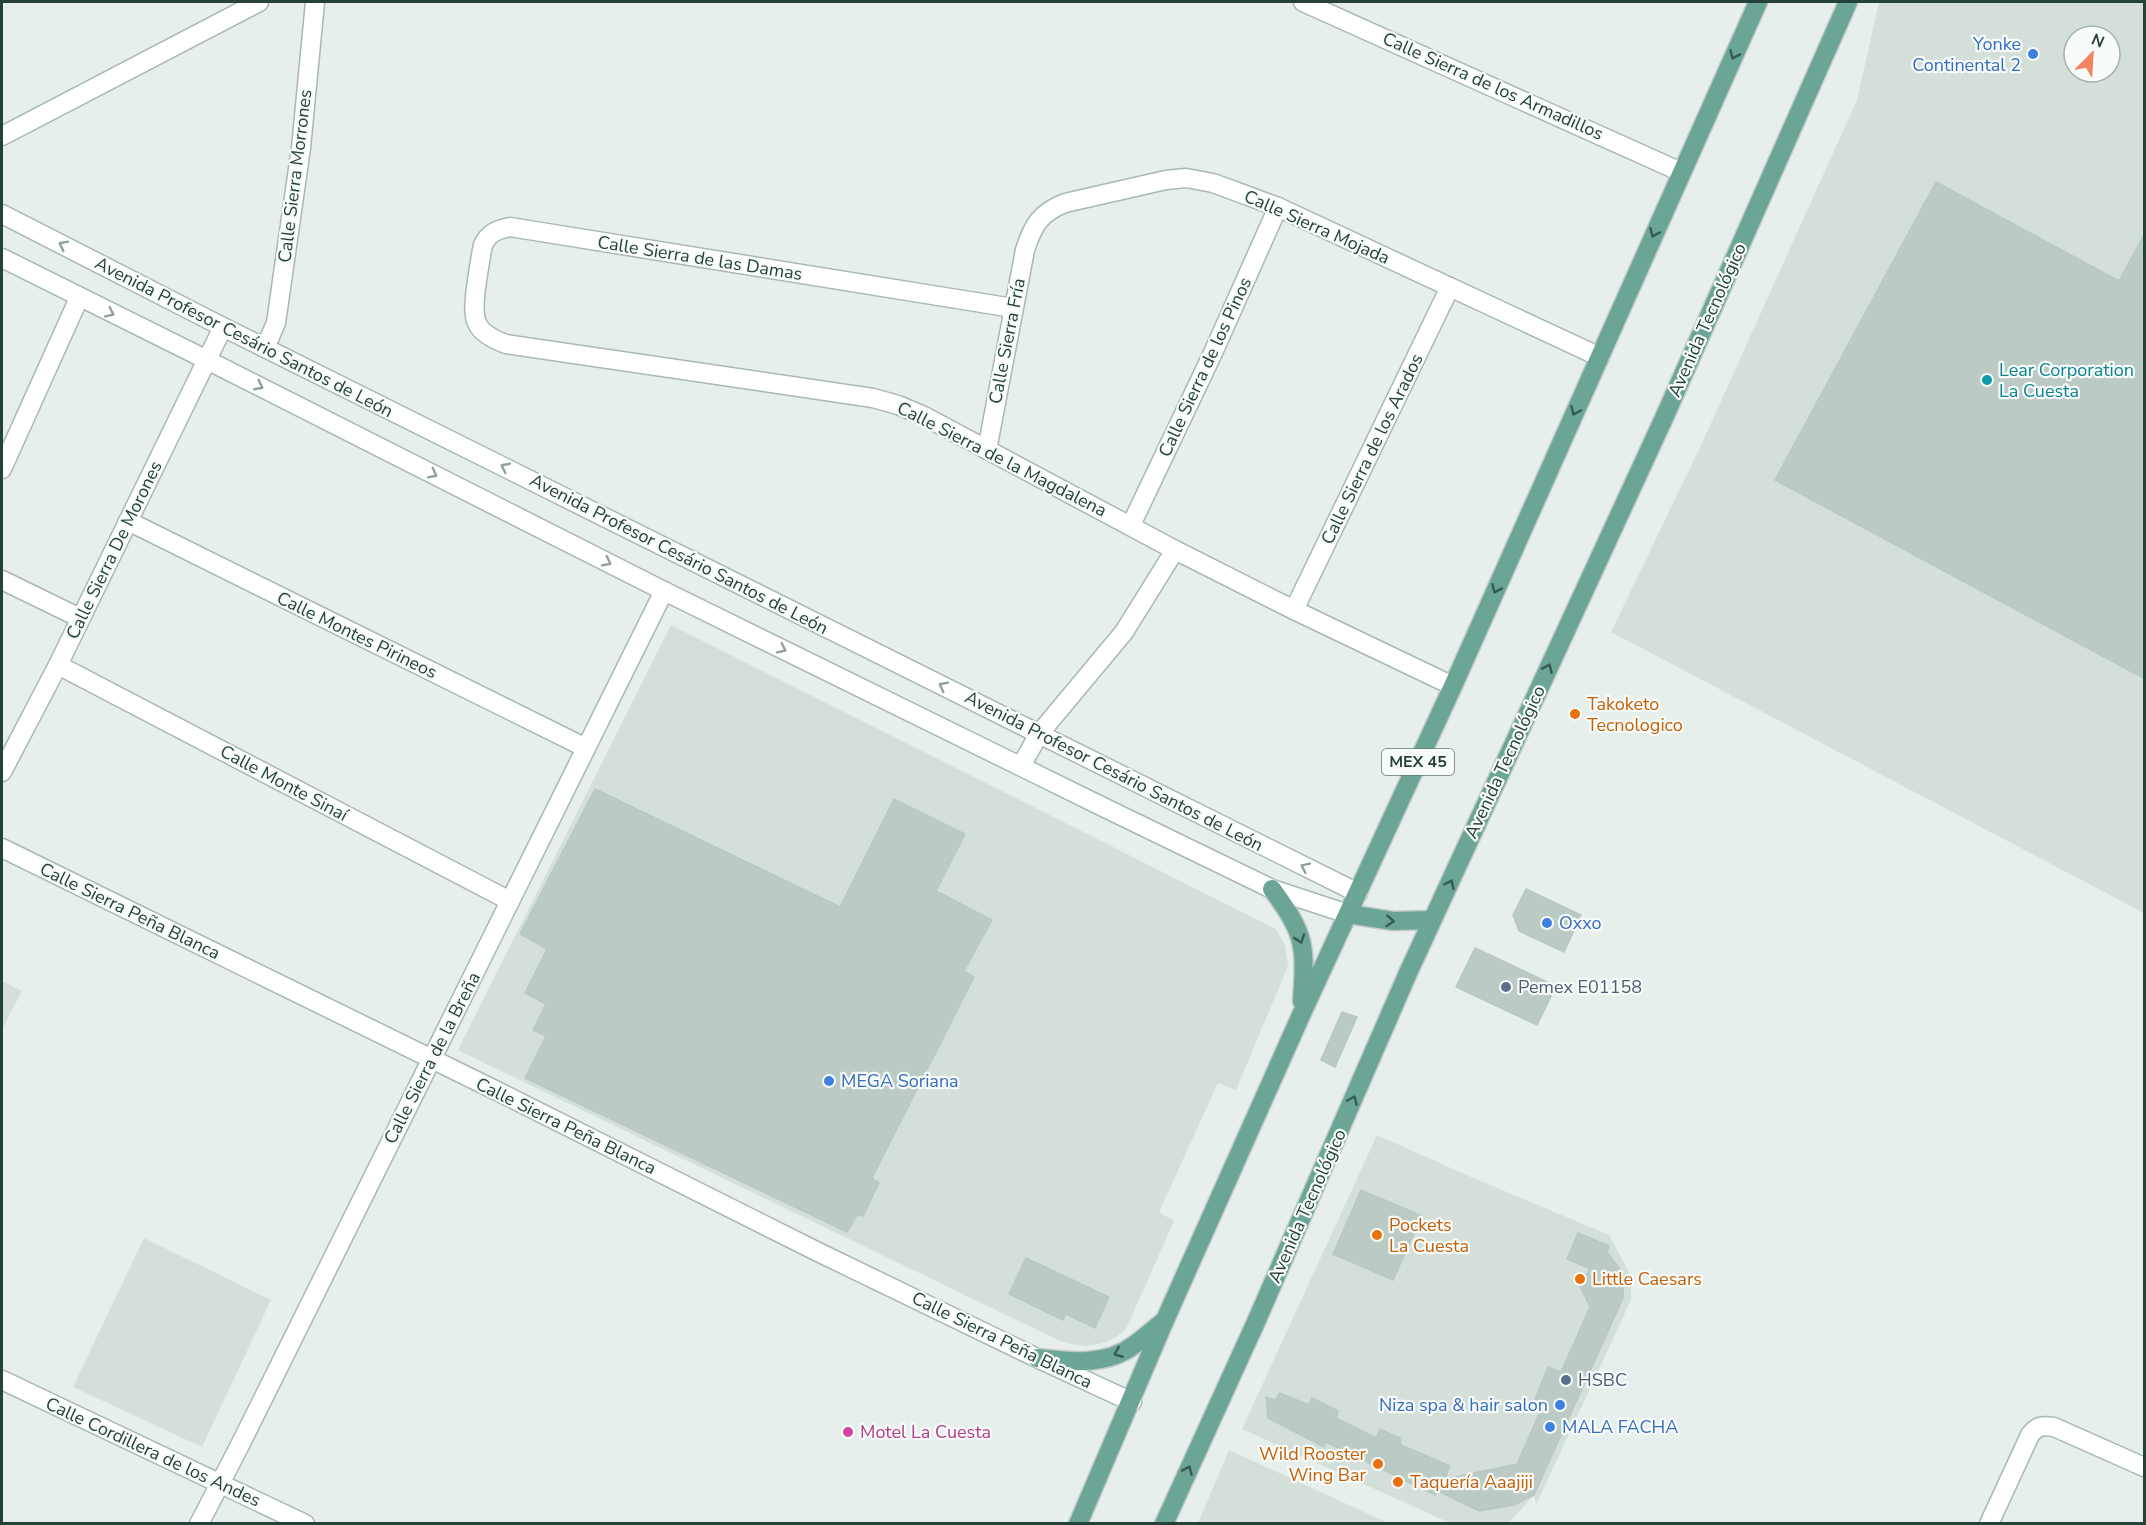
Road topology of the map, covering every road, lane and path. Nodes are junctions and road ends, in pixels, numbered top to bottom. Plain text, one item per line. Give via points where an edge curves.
1 (259, 2) edge
2 (315, 2) edge
3 (1304, 2) edge
4 (1758, 2) edge
5 (1848, 2) edge
6 (1342, 9) edge
7 (2, 136) edge
8 (1681, 172) junction
9 (1278, 207) junction
10 (2, 214) edge
11 (1030, 233) joint
12 (2, 258) edge
13 (1450, 287) junction
14 (79, 298) junction
15 (1013, 308) junction
16 (223, 327) junction
17 (483, 331) joint
18 (266, 348) junction
19 (1600, 357) junction
20 (207, 360) junction
21 (987, 450) junction
22 (2, 469) edge
23 (128, 521) junction
24 (1131, 525) junction
25 (1175, 550) junction
26 (2, 580) edge
27 (664, 591) junction
28 (1294, 610) junction
29 (80, 618) junction
30 (58, 665) junction
31 (1453, 686) junction
32 (1039, 734) junction
33 (586, 748) junction
34 (1021, 766) junction
35 (2, 772) edge
36 (2, 848) edge
37 (1272, 889) junction
38 (1358, 893) junction
39 (510, 901) junction
40 (1348, 914) junction
41 (1432, 920) junction
42 (1302, 1013) junction
43 (430, 1060) junction
44 (1165, 1320) junction
45 (1037, 1358) junction
46 (2, 1380) edge
47 (1132, 1402) junction
48 (2145, 1467) edge
49 (220, 1483) junction
50 (199, 1524) edge
51 (304, 1524) edge
52 (1078, 1524) edge
53 (1164, 1524) edge
54 (1989, 1524) edge

1 - 7 street
2 - 18 street, Calle Sierra Morrones via 301,148 276,323
3 - 6 street, Calle Sierra de los Armadillos
4 -> 8 main road, MEX 45
41 -> 5 main road, Avenida Tecnológico via 1664,418
6 - 8 street, Calle Sierra de los Armadillos
8 -> 19 main road, MEX 45
9 - 11 street, Calle Sierra Mojada via 1213,183 1176,179 1065,203 1038,220
9 - 13 street, Calle Sierra Mojada
9 - 24 street, Calle Sierra de los Pinos
16 -> 10 street, Avenida Profesor Cesário Santos de León
11 - 15 street, Calle Sierra Fría
12 - 14 street, Avenida Profesor Cesário Santos de León
13 - 19 street, Calle Sierra Mojada
13 - 28 street, Calle Sierra de los Arados
14 -> 20 street, Avenida Profesor Cesário Santos de León
14 - 22 street
15 - 17 street, Calle Sierra de las Damas via 510,228 497,230 483,245 473,314
15 - 21 street, Calle Sierra Fría
16 - 18 street, Avenida Profesor Cesário Santos de León
16 - 20 street, Calle Sierra De Morones
17 - 21 street, Calle Sierra de la Magdalena via 506,344 873,398 924,416
32 -> 18 street, Avenida Profesor Cesário Santos de León
19 -> 31 main road, MEX 45
20 - 23 street, Calle Sierra De Morones
20 -> 27 street, Avenida Profesor Cesário Santos de León
21 - 24 street, Calle Sierra de la Magdalena
23 - 29 street, Calle Sierra De Morones
23 - 33 street, Calle Montes Pirineos
24 - 25 street, Calle Sierra de la Magdalena
25 - 28 street, Calle Sierra de la Magdalena
25 - 32 street via 1124,632
26 - 29 street
27 - 33 street, Calle Sierra de la Breña
27 -> 34 street, Avenida Profesor Cesário Santos de León
28 - 31 street, Calle Sierra de la Magdalena
29 - 30 street, Calle Sierra De Morones
30 - 35 street, Calle Sierra De Morones
30 - 39 street, Calle Monte Sinaí
31 - 38 main road, MEX 45
32 - 34 street
38 -> 32 street, Avenida Profesor Cesário Santos de León
33 - 39 street, Calle Sierra de la Breña
34 - 37 street, Avenida Profesor Cesário Santos de León
36 - 43 street, Calle Sierra Peña Blanca
37 - 40 street, Avenida Profesor Cesário Santos de León
37 -> 42 main road via 1292,917 1303,944
38 - 40 main road, MEX 45
39 - 43 street, Calle Sierra de la Breña
40 -> 41 main road via 1393,921
40 - 42 main road, MEX 45
53 -> 41 main road, Avenida Tecnológico
42 - 44 main road, MEX 45
43 - 45 street, Calle Sierra Peña Blanca
43 - 49 street, Calle Sierra de la Breña
44 -> 45 main road via 1132,1347 1110,1356 1073,1362
44 - 47 main road, MEX 45
45 - 47 street, Calle Sierra Peña Blanca
46 - 49 street, Calle Cordillera de los Andes
47 - 52 main road, MEX 45
48 - 54 street via 2043,1425 2030,1436
49 - 50 street, Calle Sierra de la Breña
49 - 51 street, Calle Cordillera de los Andes

